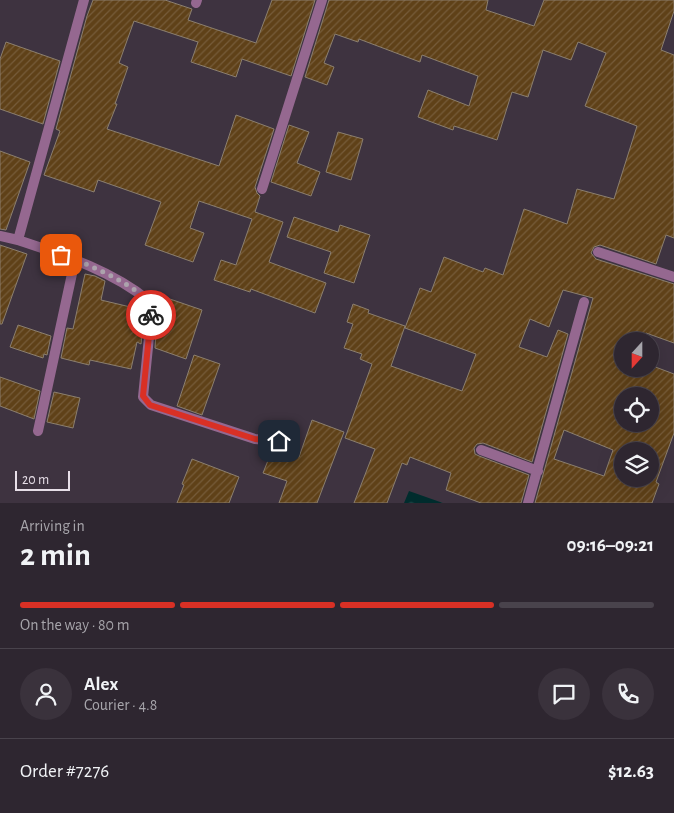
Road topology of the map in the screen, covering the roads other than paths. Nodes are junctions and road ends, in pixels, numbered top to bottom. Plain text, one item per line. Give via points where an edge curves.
1 (84, 0) edge
2 (322, 0) edge
3 (262, 189) dead end
4 (0, 236) edge
5 (18, 240) junction
6 (598, 252) dead end
7 (75, 260) junction
8 (674, 277) edge
9 (584, 302) dead end
10 (38, 430) dead end
11 (279, 441) dead end
12 (481, 450) dead end
13 (538, 471) junction
14 (528, 503) edge

1 - 5 street
2 - 3 street
4 - 5 street
5 - 7 street
6 - 8 street
7 - 10 street
7 - 11 street via 132,286 149,300 151,318 143,396 150,405 255,439
9 - 13 street
12 - 13 street
13 - 14 street

